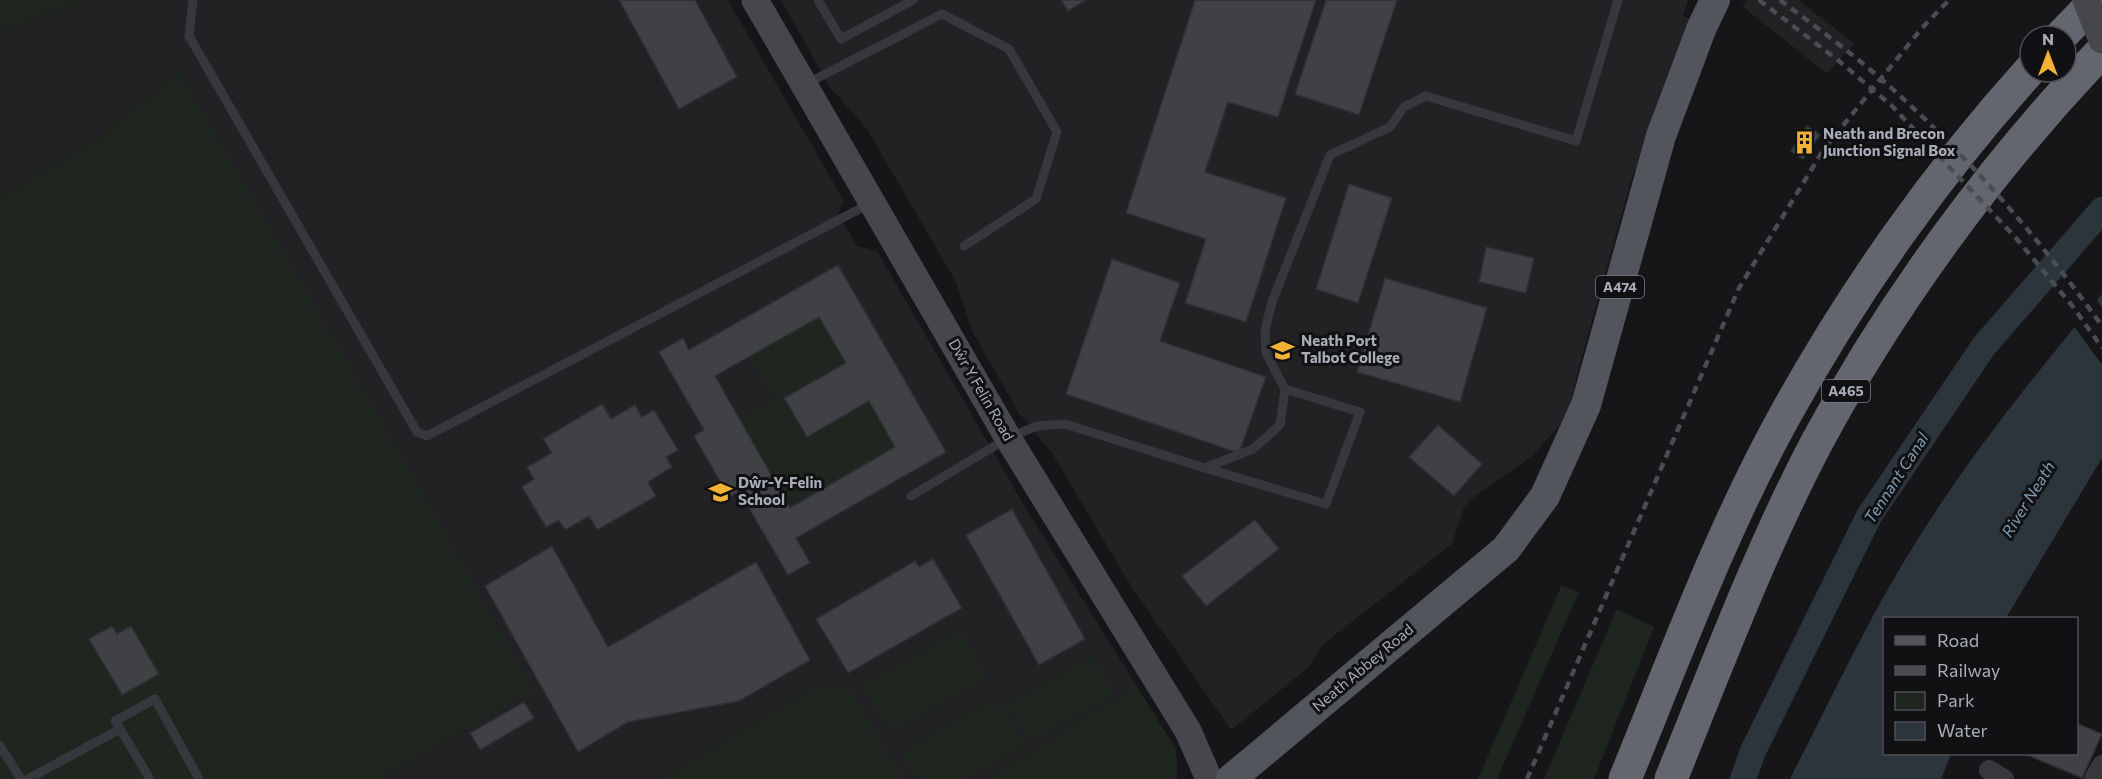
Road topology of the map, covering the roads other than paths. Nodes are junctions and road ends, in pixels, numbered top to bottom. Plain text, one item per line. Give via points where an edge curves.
1 (193, 0) edge
2 (755, 0) edge
3 (818, 0) edge
4 (914, 0) edge
5 (1618, 0) edge
6 (1715, 0) edge
7 (2086, 0) edge
8 (2096, 0) edge
9 (2073, 24) edge
10 (2102, 40) edge
11 (2102, 51) edge
12 (2018, 83) edge
13 (803, 85) junction
14 (872, 202) junction
15 (964, 246) dead end
16 (1285, 389) junction
17 (1008, 438) junction
18 (1205, 468) junction
19 (911, 496) dead end
20 (120, 729) junction
21 (0, 746) edge
22 (2102, 765) edge
23 (21, 779) edge
24 (28, 779) edge
25 (150, 779) edge
26 (200, 779) edge
27 (1209, 779) edge
28 (1231, 779) edge
29 (1625, 779) edge
30 (1671, 779) edge
31 (2094, 779) edge

1 - 14 lane via 189,36 417,432 427,436
2 - 13 street, Dŵr Y Felin Road
3 - 4 lane via 841,39
5 - 16 lane via 1576,141 1426,96 1404,107 1390,127 1330,155 1272,302 1265,330 1266,353
6 - 28 main road, Neath Abbey Road / A474 via 1661,136 1586,405 1545,496 1506,549
7 - 10 street, bridge
8 - 9 highway
11 - 30 highway, A465 via 1998,171 1920,275 1858,369 1816,443 1752,579
12 - 29 highway, A465 via 1987,118 1881,260 1784,417 1716,555
13 - 14 street, Dŵr Y Felin Road
13 - 15 lane via 942,14 1009,49 1057,132 1036,199
14 - 17 street, Dŵr Y Felin Road
16 - 18 lane via 1280,425 1253,449
16 - 18 lane via 1360,412 1326,504
17 - 18 lane via 1037,426 1065,424
17 - 19 lane
17 - 27 street, Dŵr Y Felin Road via 1188,732
20 - 24 lane
20 - 25 lane
20 - 26 lane via 115,722 155,699
21 - 23 lane
22 - 31 street

